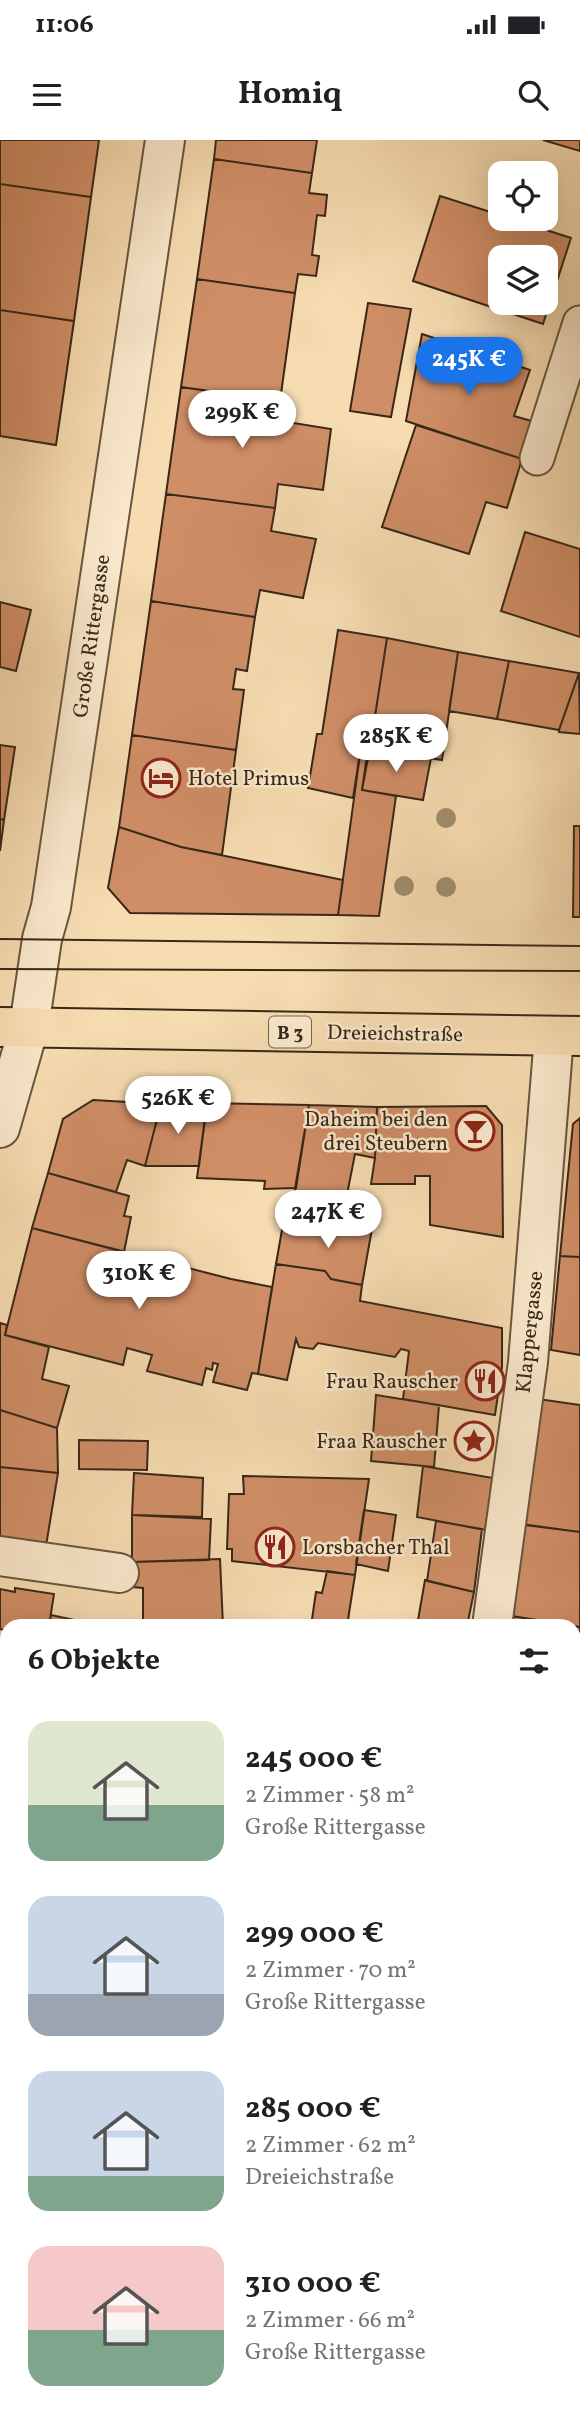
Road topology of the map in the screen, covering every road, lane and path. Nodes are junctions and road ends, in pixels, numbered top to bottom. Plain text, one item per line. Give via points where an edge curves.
1 (165, 140) edge
2 (580, 323) edge
3 (537, 458) dead end
4 (14, 1027) edge
5 (567, 1036) edge
6 (0, 1128) edge
7 (0, 1556) edge
8 (119, 1573) dead end
9 (493, 1619) edge

1 - 4 street, Große Rittergasse via 55,880
2 - 3 lane
4 - 5 main road, Dreieichstraße / B 3
4 - 6 street, Große Rittergasse
5 - 9 street, Klappergasse
7 - 8 street

